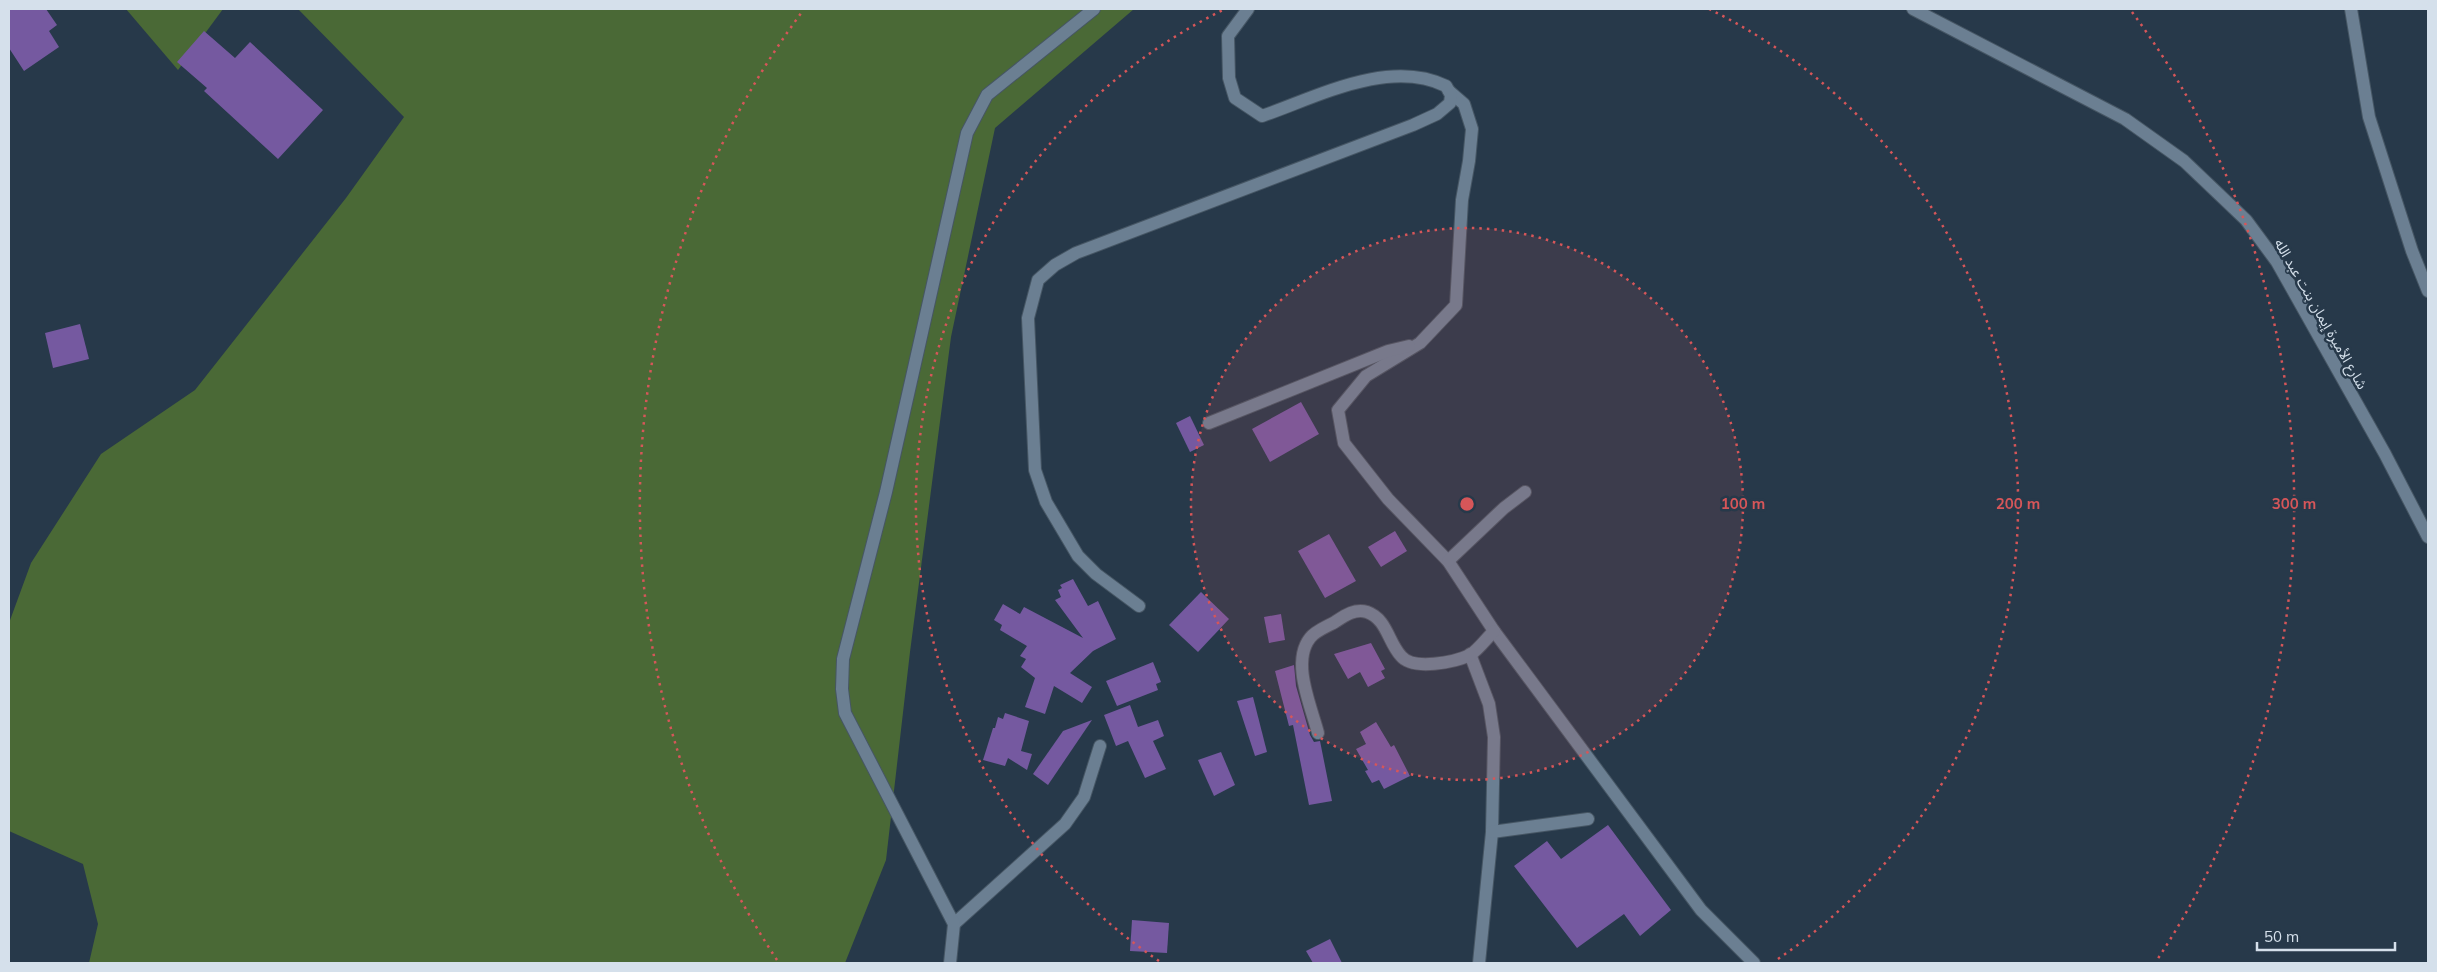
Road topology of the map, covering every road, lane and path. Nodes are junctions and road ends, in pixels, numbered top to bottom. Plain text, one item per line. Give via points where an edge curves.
1 (1094, 9) edge
2 (1248, 9) edge
3 (1913, 9) edge
4 (2351, 9) edge
5 (1448, 91) junction
6 (2428, 291) edge
7 (1420, 343) junction
8 (1209, 423) dead end
9 (1525, 492) dead end
10 (2428, 537) edge
11 (1448, 561) junction
12 (1139, 606) dead end
13 (1494, 631) junction
14 (1470, 654) junction
15 (1318, 733) dead end
16 (1100, 746) dead end
17 (1588, 819) dead end
18 (1492, 832) junction
19 (954, 924) junction
20 (950, 963) edge
21 (1479, 963) edge
22 (1754, 963) edge

1 - 19 street via 987,96 967,133 886,492 844,659 842,688 845,713
2 - 5 street via 1228,36 1229,78 1235,98 1262,116 1370,78 1424,78 1446,86
3 - 10 street, شارع الأميرة إيمان بنت عبد الله via 2125,119 2184,162 2246,220 2277,262
4 - 6 street via 2368,117
5 - 7 street via 1464,104 1472,129 1462,200 1456,305
5 - 12 street via 1450,102 1437,114 1076,253 1038,280 1028,318 1035,470 1046,502 1078,556 1096,574
7 - 8 street via 1388,351
7 - 11 street via 1366,376 1338,410 1344,443 1388,499
9 - 11 street
11 - 13 street
13 - 14 street
13 - 22 street via 1701,910
14 - 15 street via 1436,664 1406,660 1400,656 1383,624 1374,615 1364,611 1349,613 1311,637 1303,651 1300,664
14 - 18 street via 1489,704 1494,737
16 - 19 street via 1084,797 1065,824
17 - 18 street
18 - 21 street
19 - 20 street

